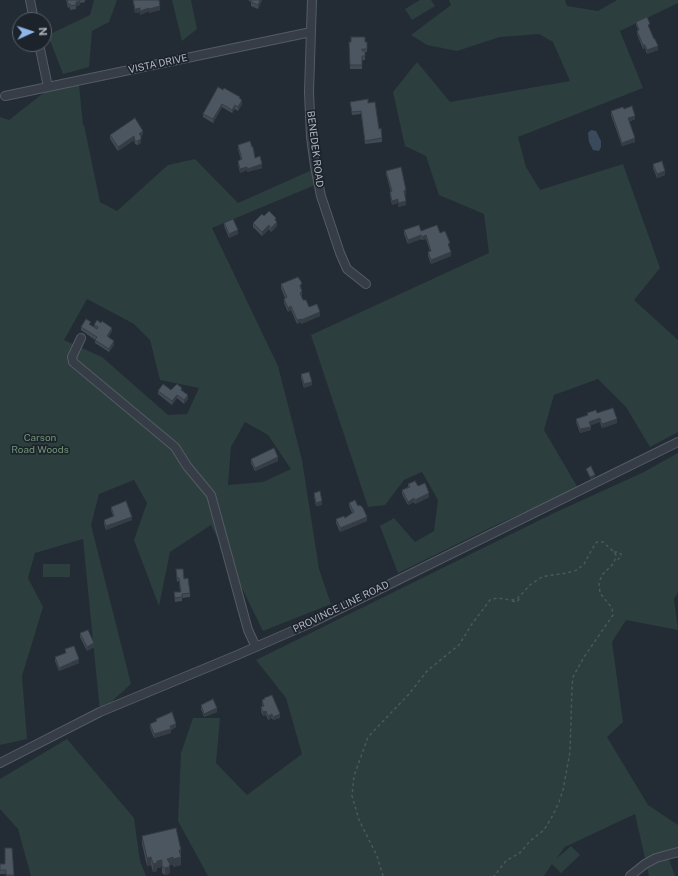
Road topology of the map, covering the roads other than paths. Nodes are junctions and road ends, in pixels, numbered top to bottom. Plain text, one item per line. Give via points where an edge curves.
1 (30, 0) edge
2 (312, 0) edge
3 (32, 12) edge
4 (311, 32) junction
5 (41, 52) edge
6 (48, 87) junction
7 (5, 96) dead end
8 (366, 284) dead end
9 (81, 338) dead end
10 (678, 442) edge
11 (256, 647) junction
12 (0, 763) edge
13 (678, 852) edge
14 (630, 876) edge

1 - 3 street
2 - 4 street, BENEDEK ROAD
4 - 6 street, VISTA DRIVE
4 - 8 street, BENEDEK ROAD via 309,115 321,196 347,269
5 - 6 street
6 - 7 street, VISTA DRIVE
9 - 11 street via 72,357 73,362 170,442 211,495 248,630
10 - 11 street, PROVINCE LINE ROAD via 354,602
11 - 12 street, PROVINCE LINE ROAD via 100,712
13 - 14 street via 656,858

